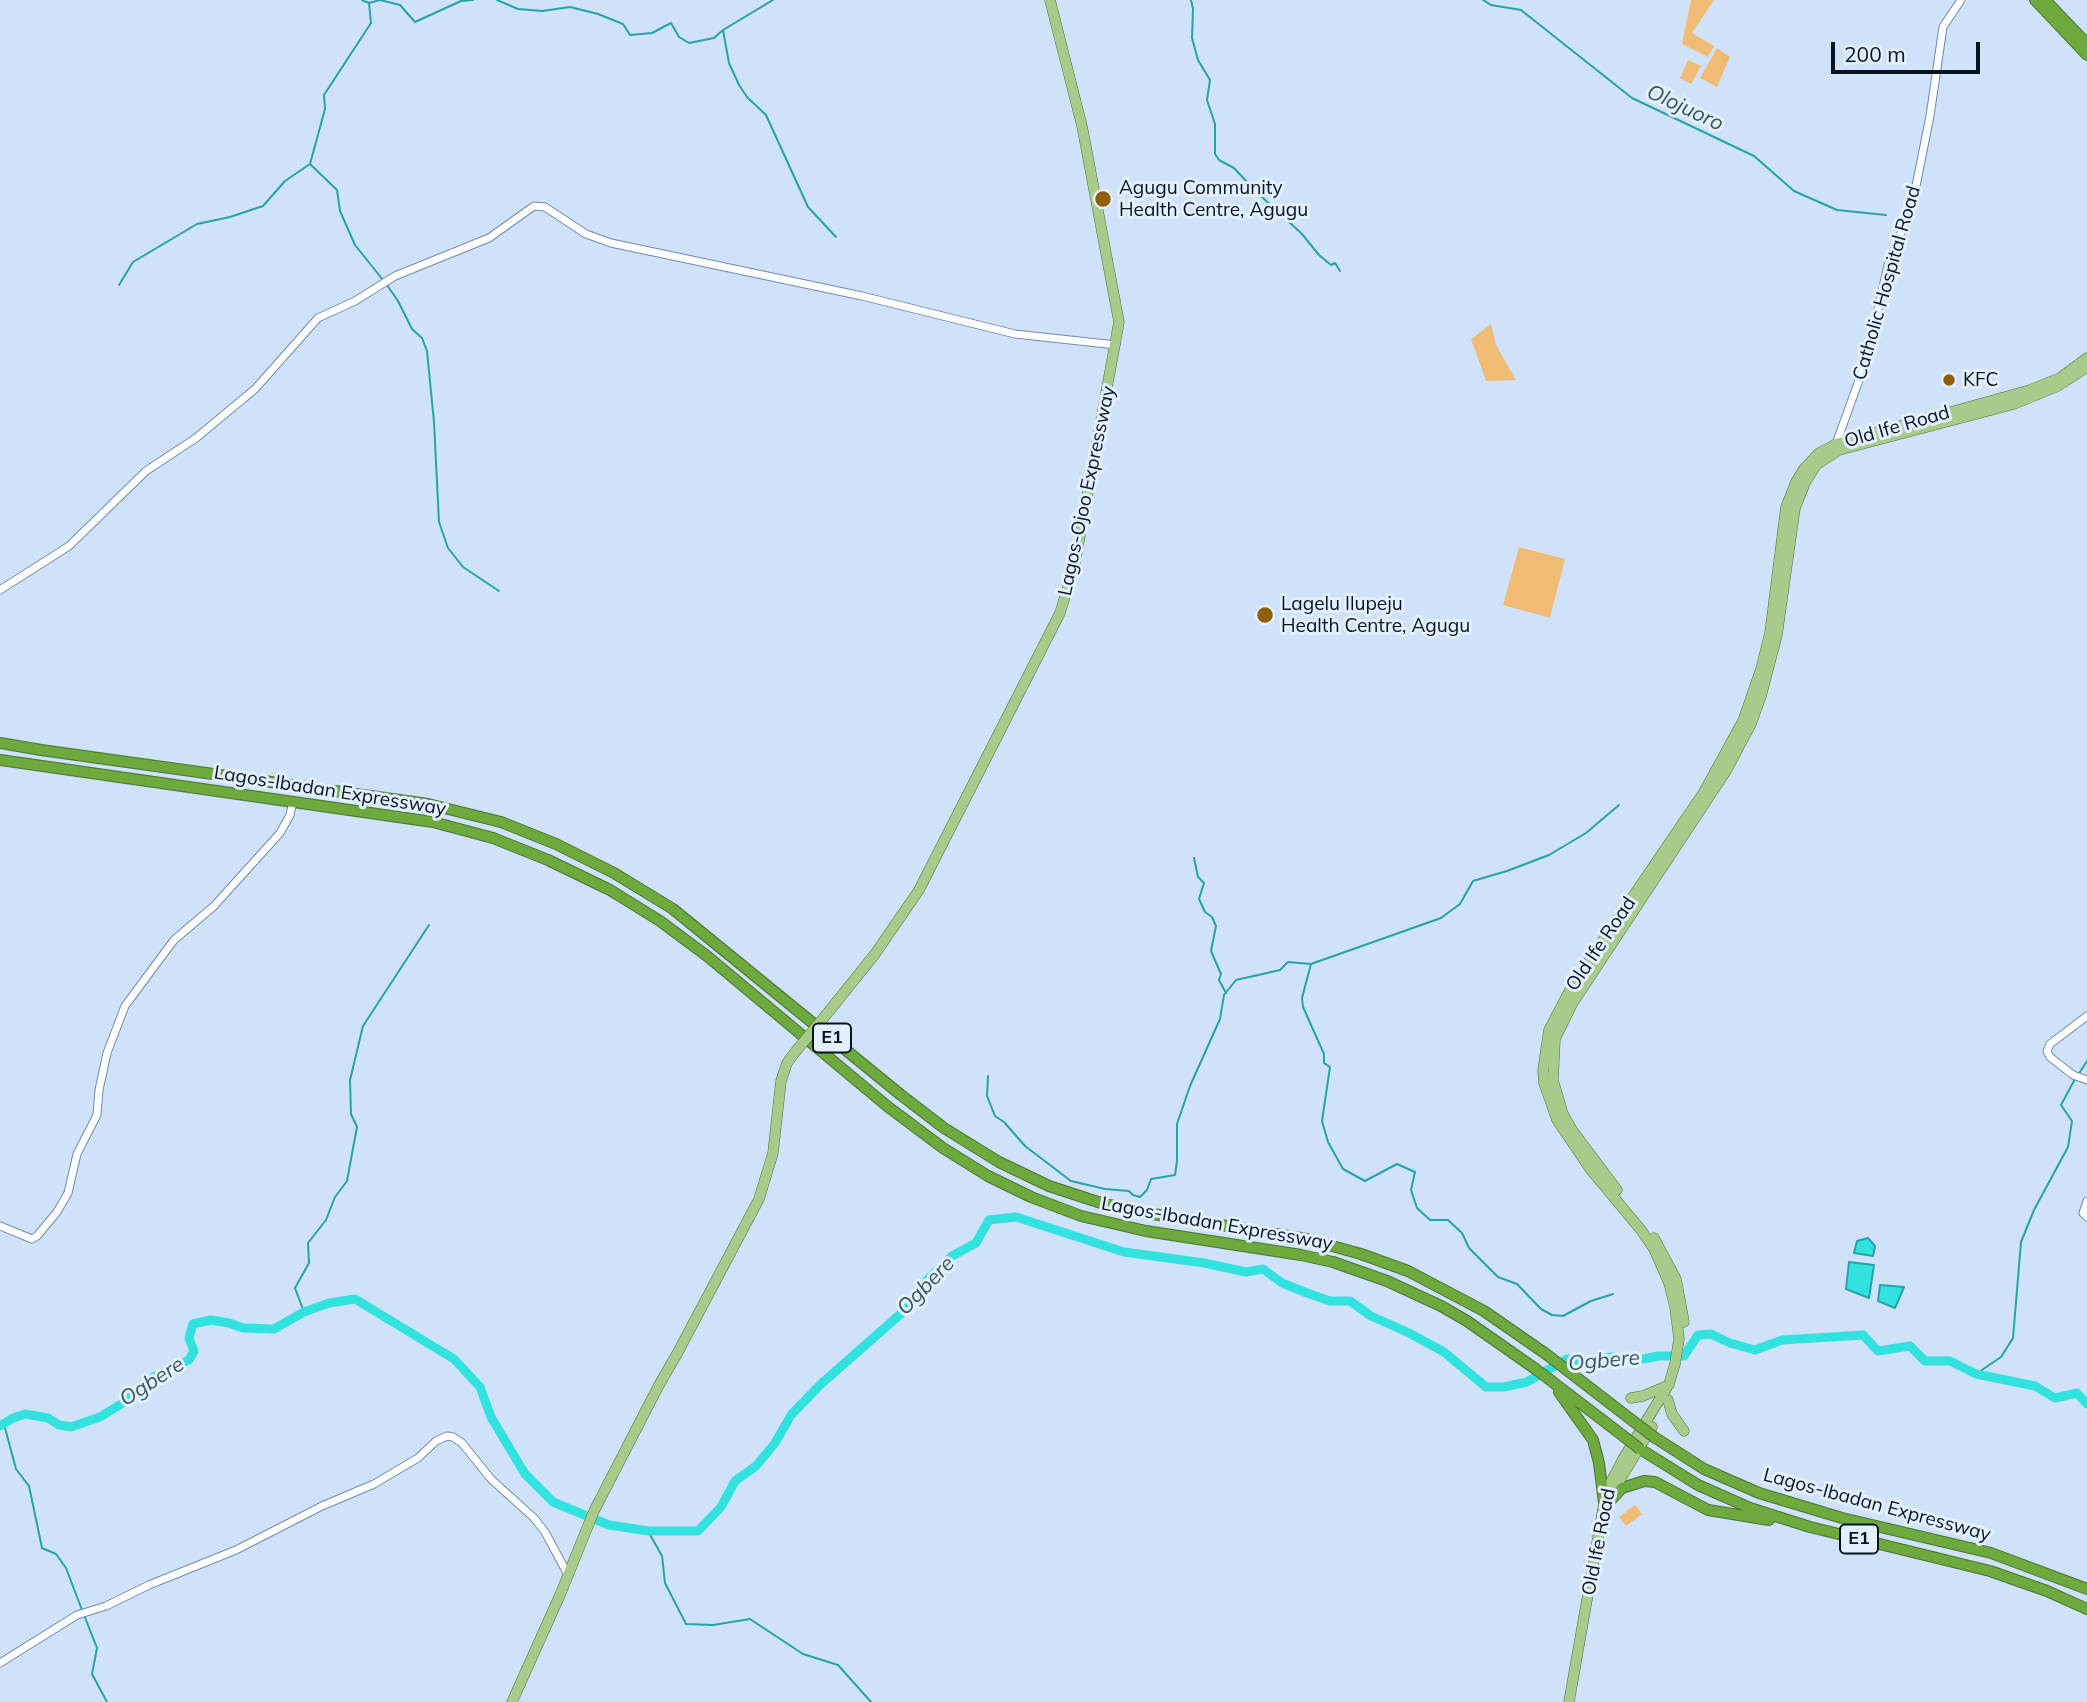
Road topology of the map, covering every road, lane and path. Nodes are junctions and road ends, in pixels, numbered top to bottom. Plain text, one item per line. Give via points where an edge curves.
1 (1050, 0) edge
2 (1961, 0) edge
3 (2035, 0) edge
4 (2045, 0) edge
5 (2087, 44) edge
6 (2087, 55) edge
7 (1116, 345) junction
8 (2087, 358) edge
9 (2087, 366) edge
10 (2013, 400) junction
11 (1836, 443) junction
12 (0, 590) edge
13 (0, 743) edge
14 (0, 760) edge
15 (293, 801) junction
16 (1690, 819) junction
17 (2087, 1016) edge
18 (2084, 1079) edge
19 (2087, 1201) edge
20 (2087, 1217) edge
21 (0, 1226) edge
22 (1679, 1365) junction
23 (1548, 1378) junction
24 (1670, 1384) junction
25 (1631, 1398) dead end
26 (1668, 1400) junction
27 (1684, 1432) dead end
28 (1608, 1502) junction
29 (1788, 1521) junction
30 (569, 1571) junction
31 (2087, 1589) edge
32 (2087, 1609) edge
33 (0, 1663) edge
34 (1577, 1678) junction
35 (512, 1702) edge
36 (1569, 1702) edge
37 (1575, 1702) edge

1 - 7 main road, Lagos-Ojoo Expressway via 1082,126 1119,322
2 - 11 street, Catholic Hospital Road via 1943,27 1912,206 1888,265 1867,358
3 - 6 highway
4 - 5 highway
7 - 12 street via 1015,334 611,243 586,234 540,205 489,238 385,282 318,318 255,389 197,438 146,471 69,546
7 - 30 main road, Lagos-Ojoo Expressway, bridge via 1075,563 1060,613 919,890 864,970 788,1063 781,1081 773,1153 759,1199 594,1511
8 - 10 main road, Old Ife Road via 2060,378
9 - 10 main road, Old Ife Road via 2058,386
10 - 11 main road, Old Ife Road
10 - 16 main road, Old Ife Road via 1839,450 1816,466 1796,508 1777,635 1762,696 1740,746
11 - 16 main road, Old Ife Road via 1811,460 1790,496 1770,633 1754,694 1733,743
13 - 31 highway, Lagos-Ibadan Expressway / E1, bridge via 428,803 544,839 614,873 673,909 901,1095 953,1135 999,1162 1049,1186 1101,1203 1307,1239 1397,1267 1485,1311 1704,1469 1759,1493 1991,1553
14 - 15 highway, Lagos-Ibadan Expressway / E1
15 - 21 street via 286,824 271,844 214,906 174,940 125,1006 107,1053 97,1115 77,1154 68,1193 57,1212 32,1239
15 - 23 highway, Lagos-Ibadan Expressway / E1 via 433,822 493,838 548,860 660,921 887,1106 988,1176 1081,1216 1301,1255 1363,1272 1441,1306
16 - 22 main road, Old Ife Road via 1572,1004 1556,1040 1553,1067 1555,1091 1572,1130 1662,1265 1682,1347
17 - 18 street via 2046,1051
19 - 20 street via 2083,1213
22 - 24 main road, Old Ife Road
22 - 26 main road, Old Ife Road
23 - 28 highway via 1593,1440
23 - 29 highway, Lagos-Ibadan Expressway / E1, bridge via 1670,1469 1718,1495
24 - 25 main road
24 - 28 main road, Old Ife Road via 1623,1459 1611,1482
26 - 27 main road
26 - 28 main road, Old Ife Road
28 - 29 highway via 1622,1488 1644,1480 1708,1510
28 - 34 main road, Old Ife Road
29 - 32 highway, Lagos-Ibadan Expressway / E1 via 1990,1571
30 - 33 street via 534,1518 491,1479 462,1443 447,1437 374,1484 236,1550 77,1615
30 - 35 main road, Lagos-Ojoo Expressway
34 - 36 main road, Old Ife Road
34 - 37 main road, Old Ife Road

